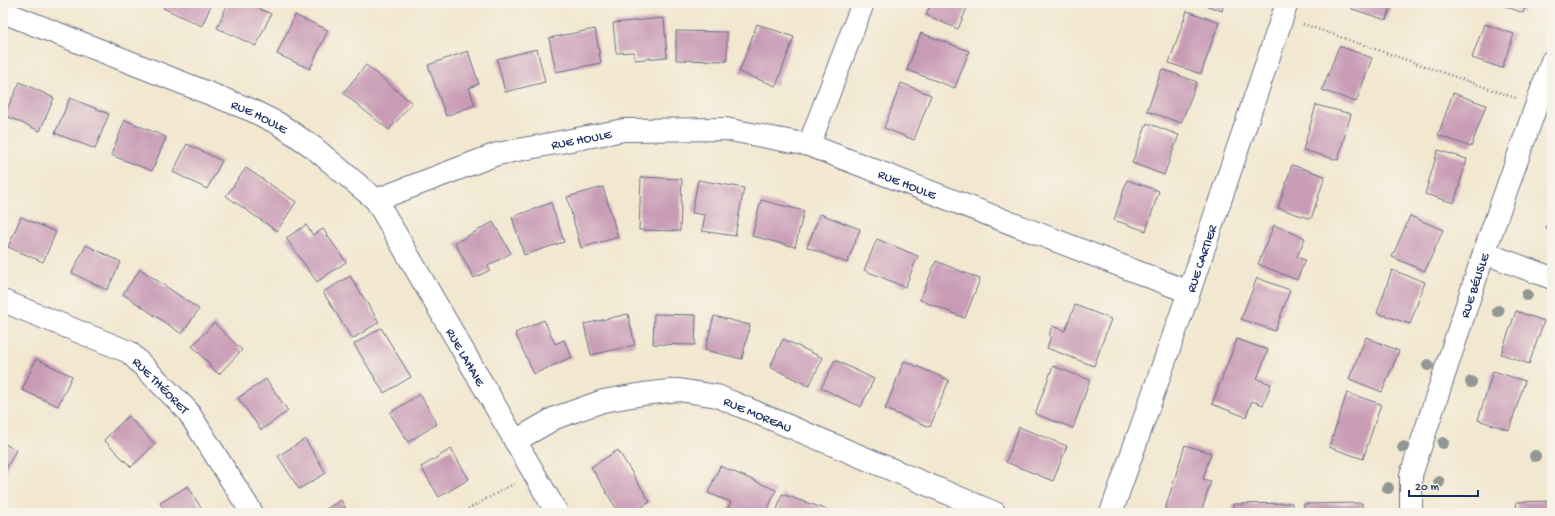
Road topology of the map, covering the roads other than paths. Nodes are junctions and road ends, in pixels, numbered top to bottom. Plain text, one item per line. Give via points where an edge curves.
1 (863, 3) edge
2 (1285, 10) edge
3 (3, 12) edge
4 (1552, 61) edge
5 (809, 145) junction
6 (376, 200) junction
7 (1484, 253) junction
8 (1552, 278) edge
9 (1189, 292) junction
10 (3, 300) edge
11 (515, 441) junction
12 (252, 513) edge
13 (557, 513) edge
14 (996, 513) edge
15 (1111, 513) edge
16 (1411, 513) edge

1 - 5 street
2 - 9 street, RUE CARTIER
3 - 6 street, RUE HOULE via 251,110 279,124 313,147
4 - 7 street, RUE BÉLISLE
5 - 6 street, RUE HOULE via 726,130 624,130 497,154
5 - 9 street, RUE HOULE
6 - 11 street, RUE LAHAIE
7 - 8 street
7 - 16 street, RUE BÉLISLE via 1411,476
9 - 15 street, RUE CARTIER
10 - 12 street, RUE THÉORET via 129,352 187,410
11 - 13 street, RUE LAHAIE
11 - 14 street, RUE MOREAU via 555,418 603,401 679,390 717,396

